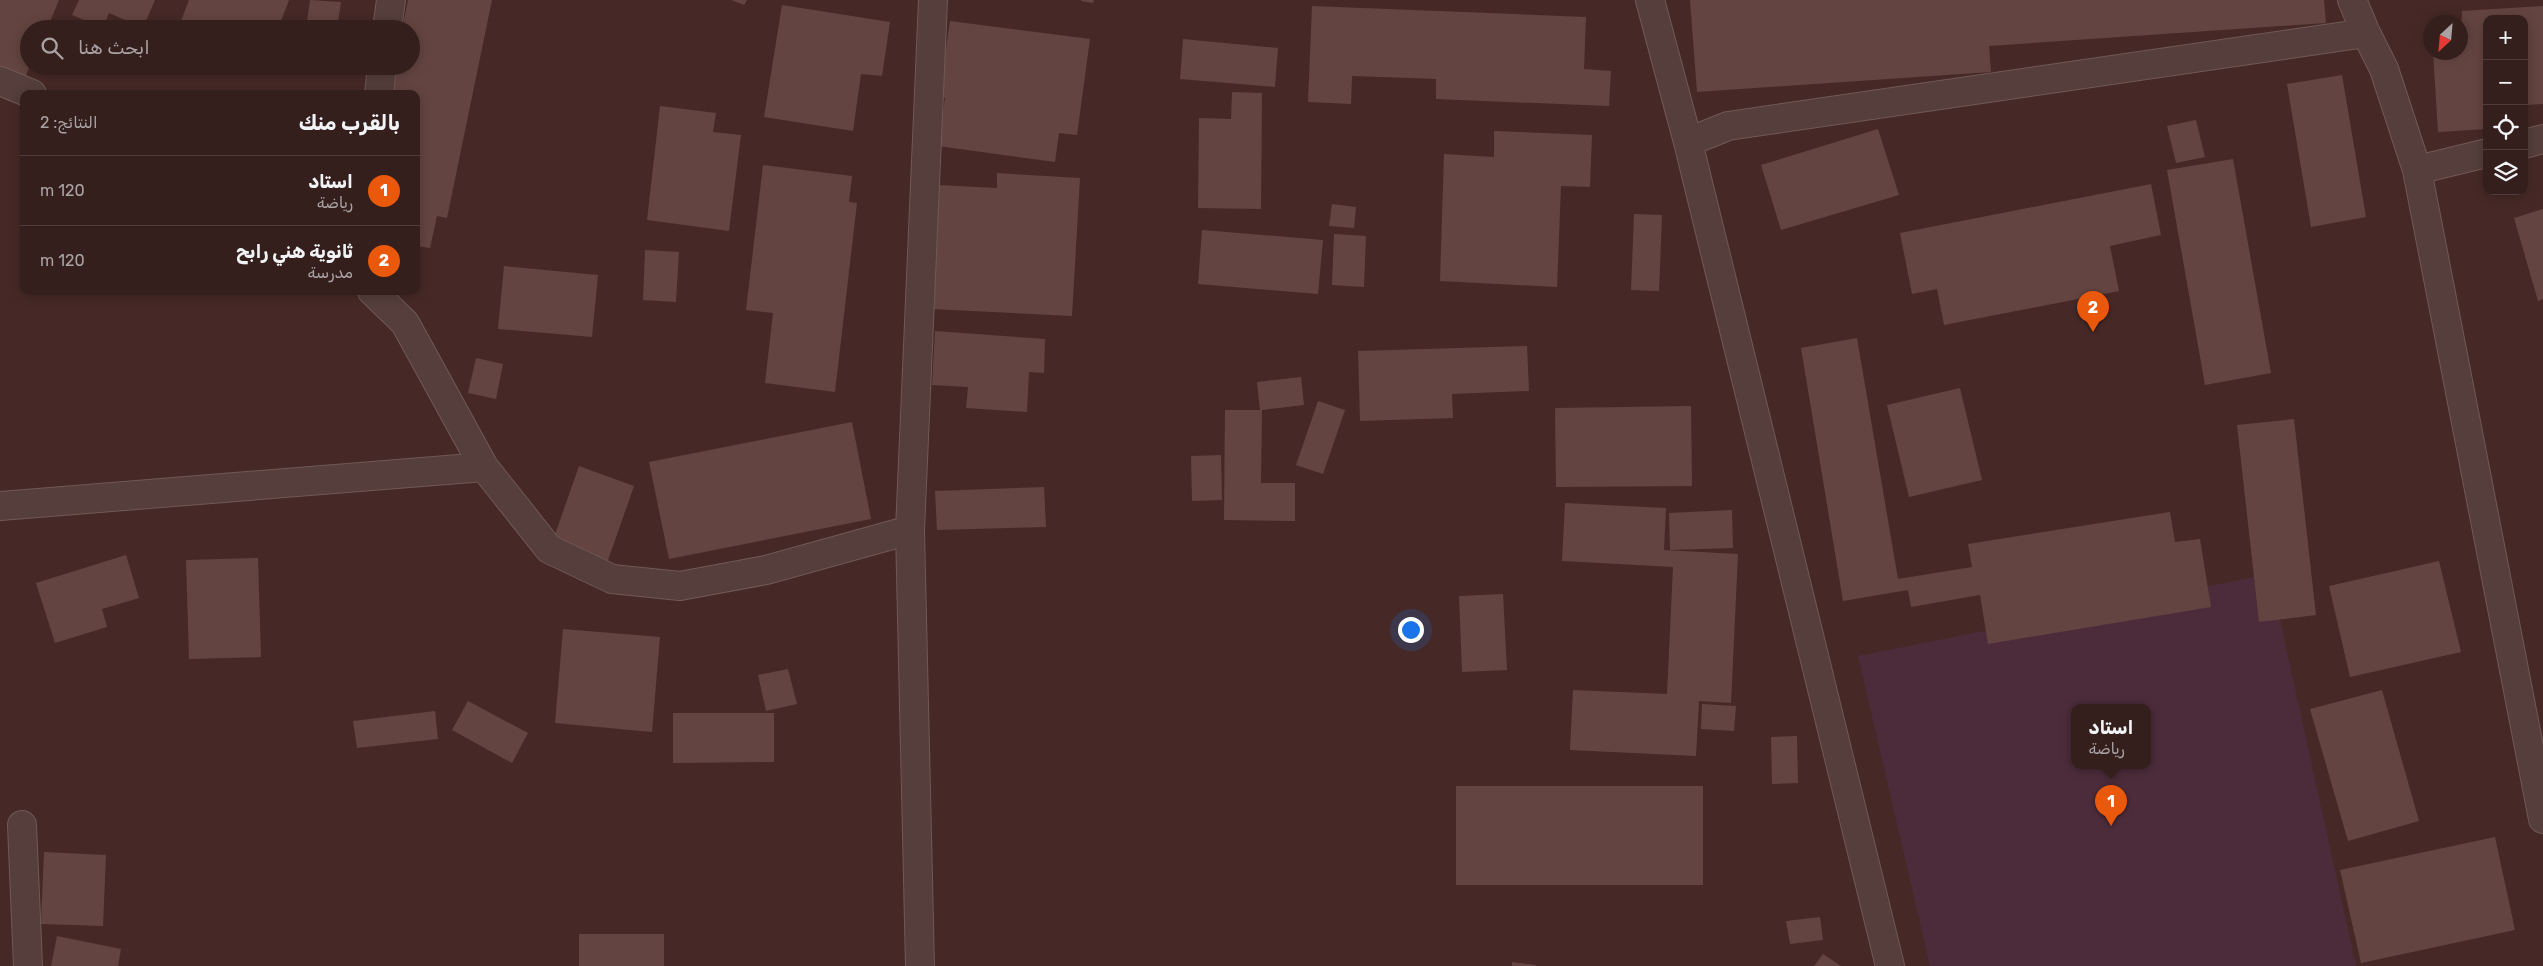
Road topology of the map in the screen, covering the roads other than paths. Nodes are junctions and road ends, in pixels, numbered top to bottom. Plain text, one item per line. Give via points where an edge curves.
1 (391, 0) edge
2 (933, 0) edge
3 (1650, 0) edge
4 (2352, 0) edge
5 (388, 20) edge
6 (2366, 33) junction
7 (381, 75) edge
8 (0, 81) edge
9 (22, 90) edge
10 (379, 90) edge
11 (2543, 139) edge
12 (1688, 142) junction
13 (2528, 143) edge
14 (2483, 154) edge
15 (2417, 170) junction
16 (376, 295) edge
17 (484, 466) junction
18 (0, 506) edge
19 (910, 530) junction
20 (2543, 819) edge
21 (22, 825) dead end
22 (28, 966) edge
23 (920, 966) edge
24 (1890, 966) edge

1 - 5 street
2 - 19 street
3 - 12 street
4 - 6 street
6 - 12 street via 1728,126
6 - 15 street via 2384,69
7 - 10 street
8 - 9 street
11 - 13 street
12 - 24 street
14 - 15 street
15 - 20 street
16 - 17 street via 405,323
17 - 18 street
17 - 19 street via 549,549 612,579 680,586 766,570
19 - 23 street
21 - 22 street

